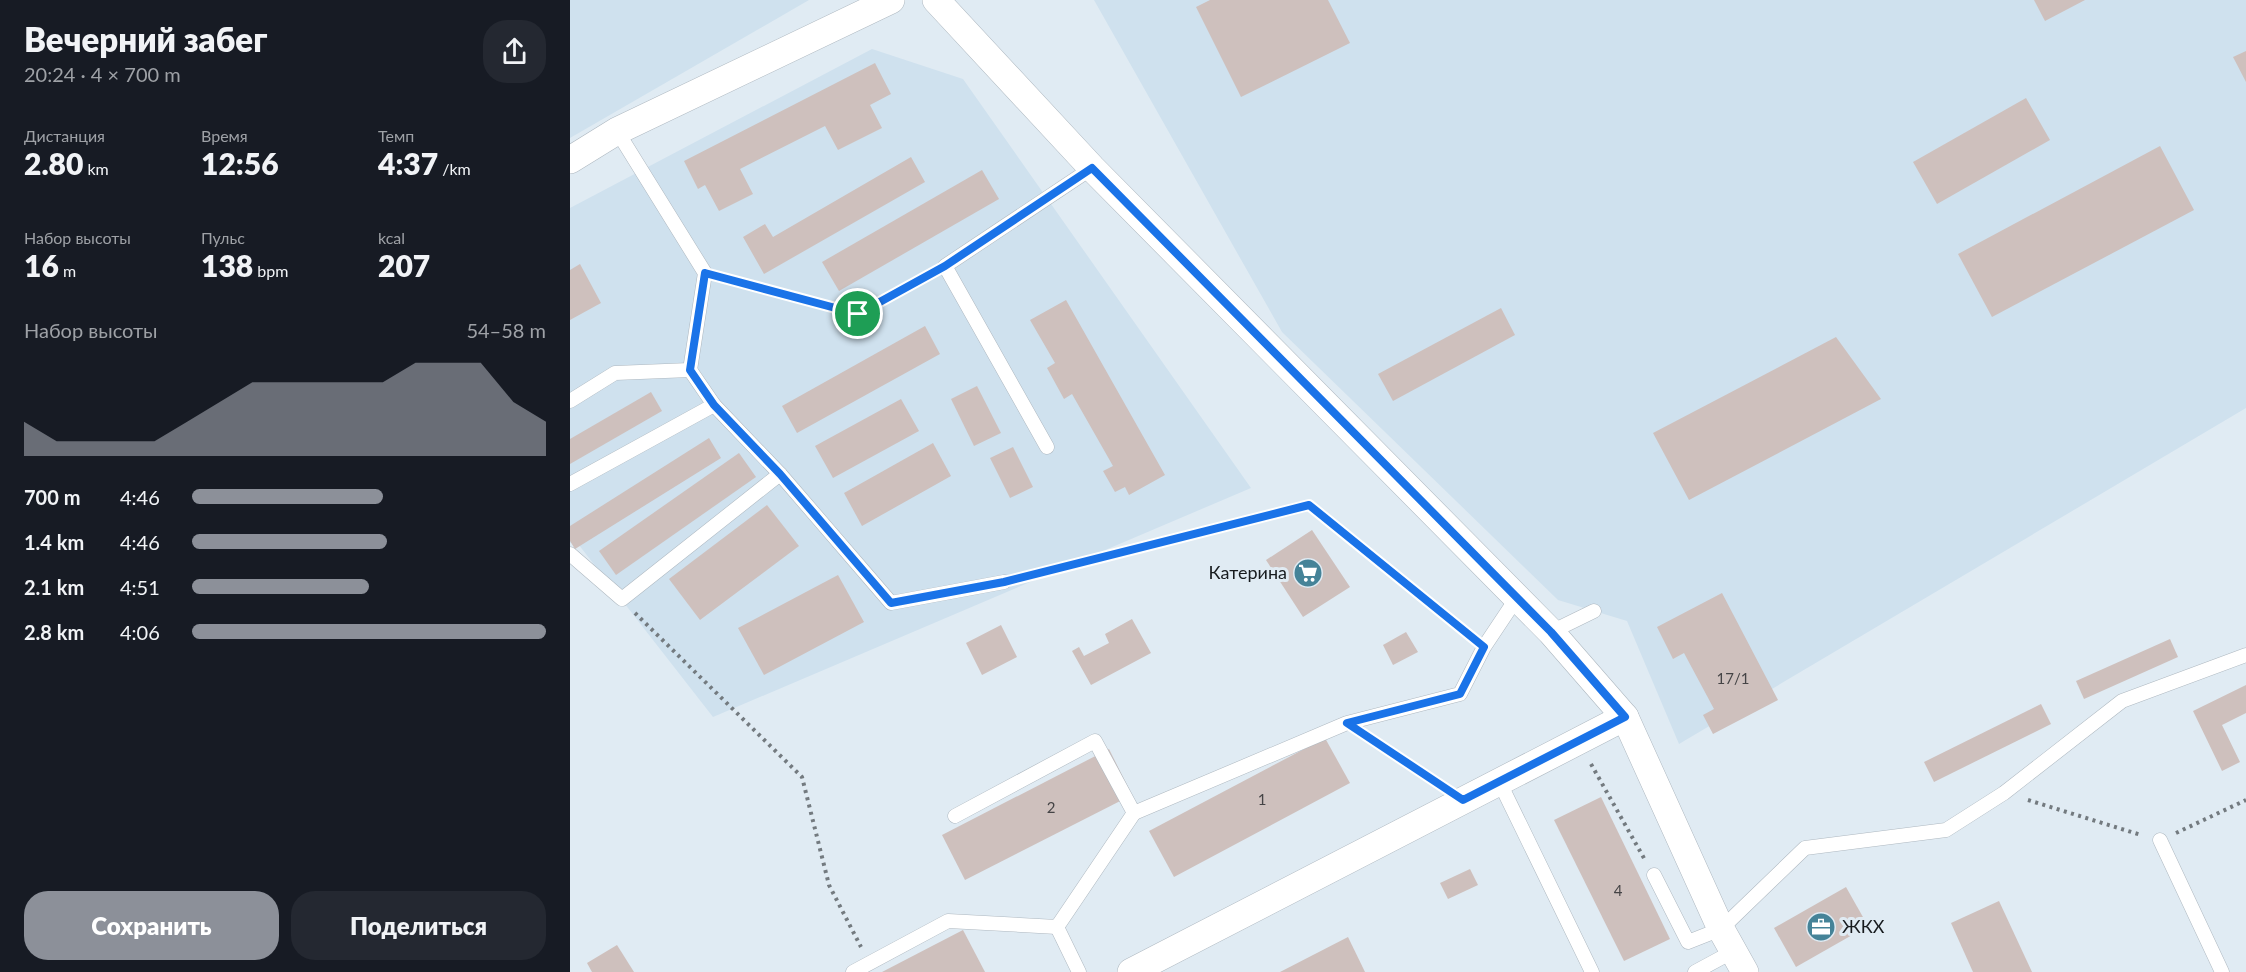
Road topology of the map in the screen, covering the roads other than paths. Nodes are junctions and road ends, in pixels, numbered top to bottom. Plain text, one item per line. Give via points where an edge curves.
1 (891, 0) edge
2 (936, 0) edge
3 (617, 132) junction
4 (570, 160) edge
5 (1092, 168) junction
6 (690, 370) junction
7 (570, 401) edge
8 (714, 405) junction
9 (1047, 447) dead end
10 (780, 474) junction
11 (570, 484) edge
12 (570, 554) edge
13 (1004, 582) road end
14 (1516, 599) junction
15 (1594, 611) dead end
16 (1551, 632) junction
17 (2246, 655) edge
18 (1625, 717) junction
19 (1499, 781) junction
20 (1134, 813) junction
21 (955, 816) dead end
22 (2160, 840) road end
23 (1654, 875) road end
24 (1057, 927) junction
25 (1733, 951) edge
26 (853, 972) edge
27 (1079, 972) edge
28 (1131, 972) edge
29 (1592, 972) edge
30 (1695, 972) edge
31 (2222, 972) edge

1 - 3 street
2 - 5 street
3 - 4 street
3 - 6 lane via 705,273
5 - 9 lane via 945,266
5 - 14 street
6 - 7 lane via 615,373
6 - 8 lane
8 - 10 lane
8 - 11 lane
10 - 12 lane via 622,599
10 - 13 lane via 891,603
14 - 16 street
14 - 20 lane via 1484,647 1460,694 1347,723
15 - 16 lane
16 - 18 street
17 - 25 lane via 2122,701 2004,793 1946,830 1805,848
18 - 19 street
18 - 25 street
19 - 28 street
19 - 29 lane
20 - 21 lane via 1095,741
20 - 24 lane
22 - 31 lane
23 - 25 lane via 1688,942
24 - 26 lane via 948,921
24 - 27 lane
25 - 30 lane

